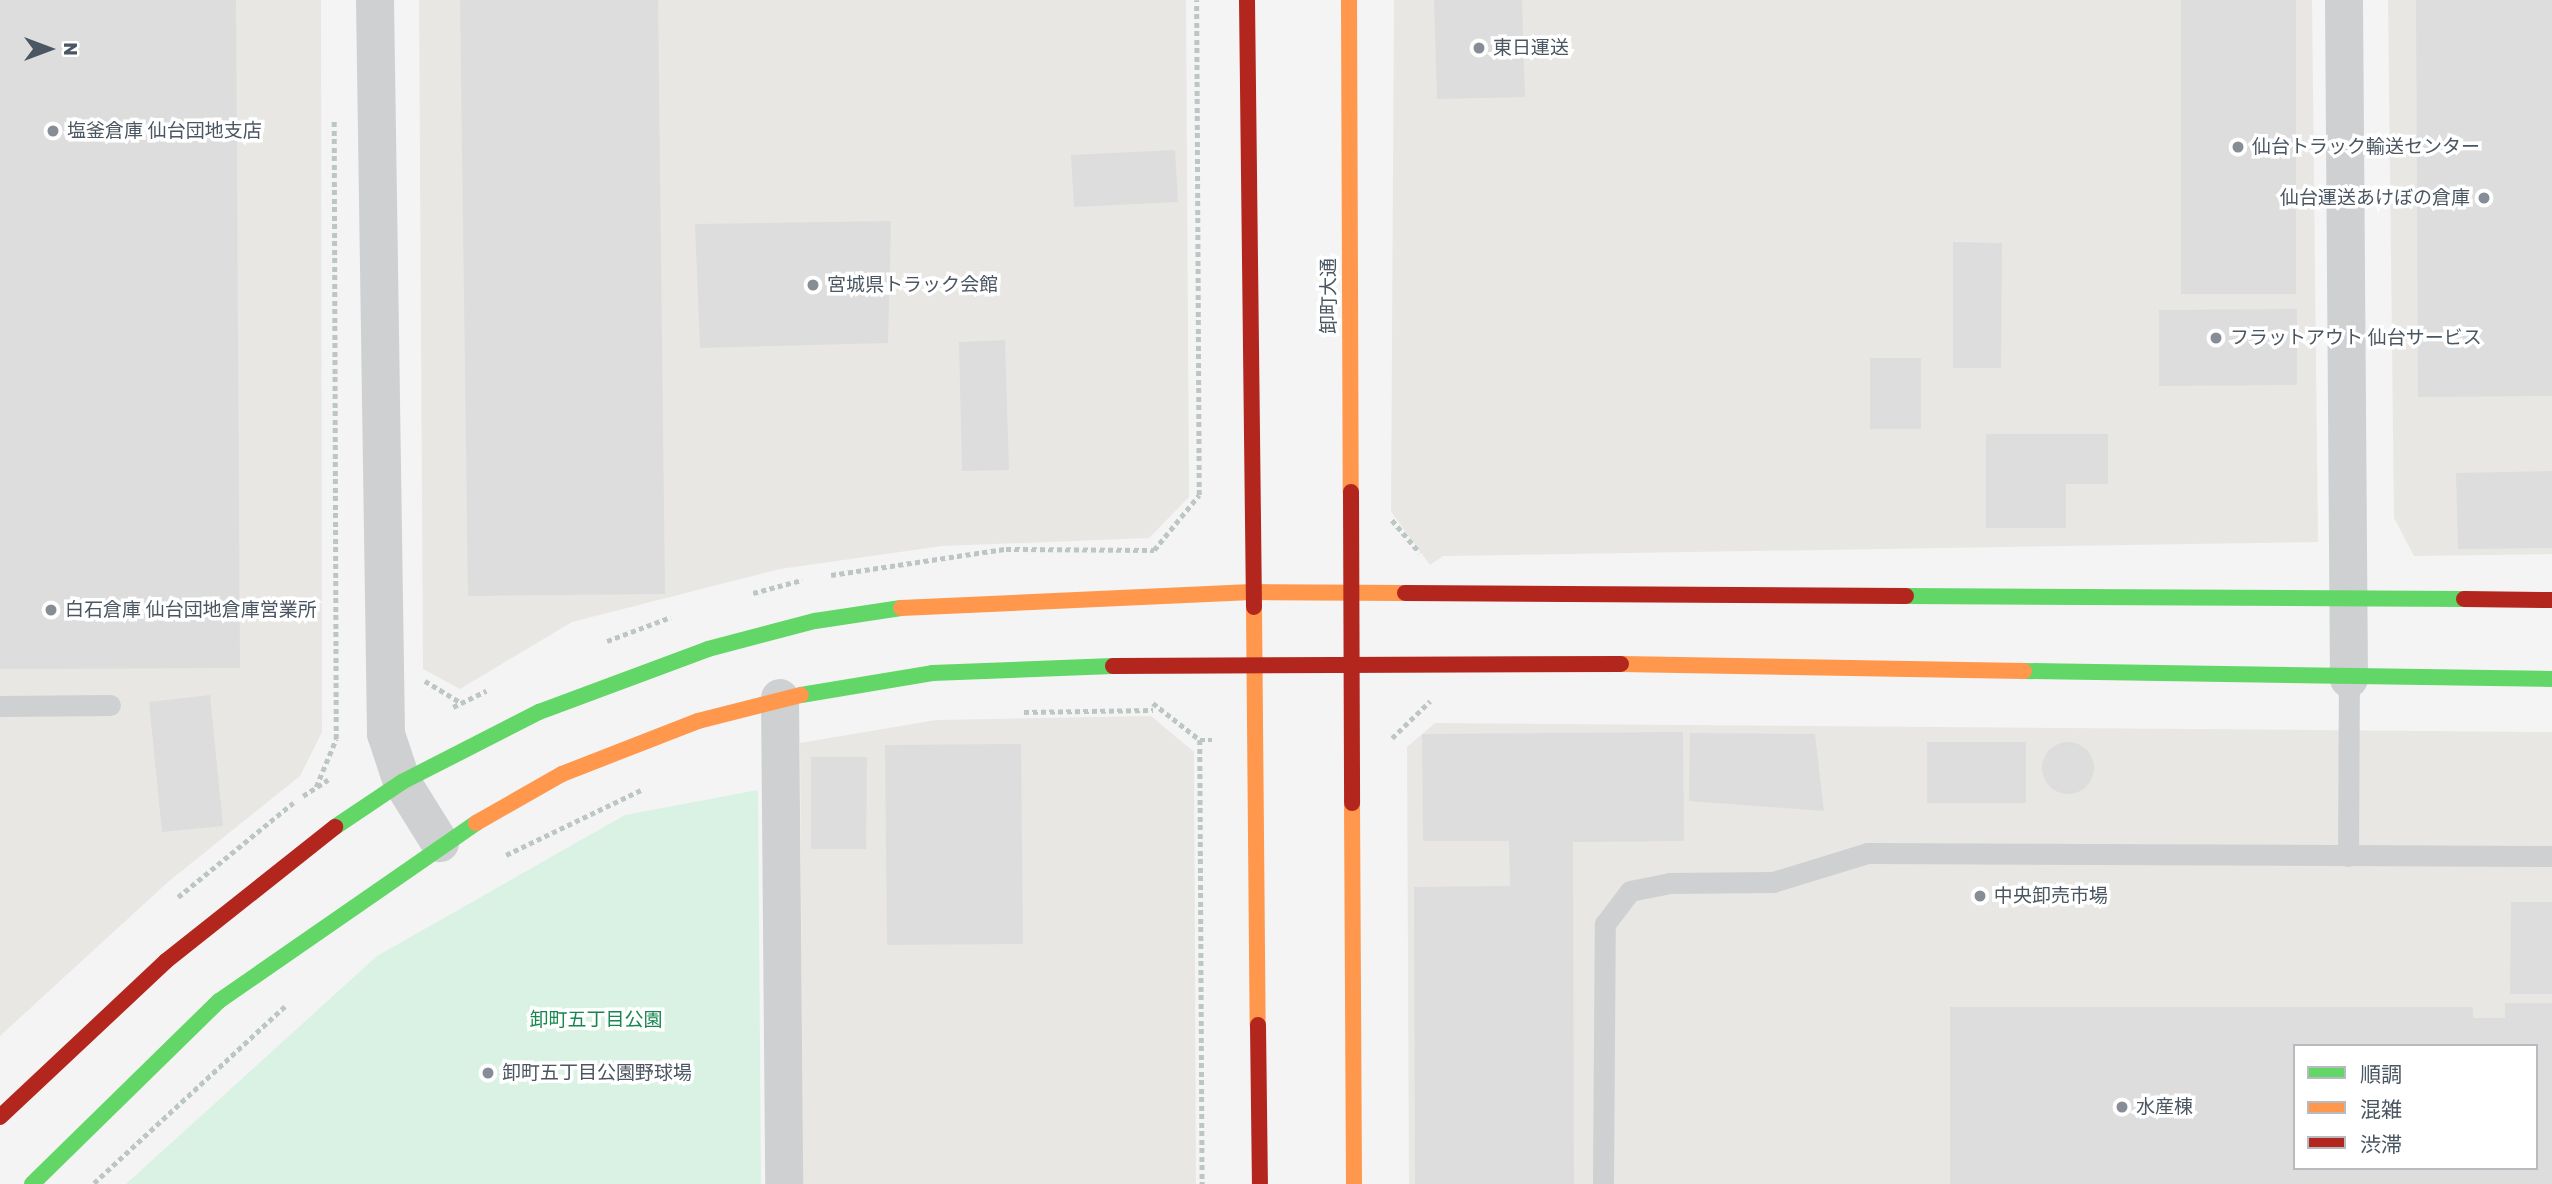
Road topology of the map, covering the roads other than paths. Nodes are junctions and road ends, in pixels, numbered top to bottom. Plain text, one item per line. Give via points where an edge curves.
1 (375, 0) edge
2 (1247, 0) edge
3 (1349, 0) edge
4 (2344, 0) edge
5 (1252, 592) junction
6 (1351, 593) junction
7 (2347, 600) junction
8 (2552, 600) edge
9 (1253, 663) junction
10 (1351, 665) junction
11 (2348, 679) junction
12 (2552, 679) edge
13 (780, 698) junction
14 (110, 705) dead end
15 (0, 706) edge
16 (402, 782) junction
17 (440, 843) junction
18 (2348, 856) junction
19 (2552, 856) edge
20 (0, 1117) edge
21 (33, 1184) edge
22 (784, 1184) edge
23 (1260, 1184) edge
24 (1354, 1184) edge
25 (1603, 1184) edge

1 - 16 street via 386,734
2 - 5 street
3 - 6 street, 卸町大通
4 - 7 street
5 - 6 street
5 - 9 street
5 - 16 street via 922,605 815,621 708,649 539,712
6 - 7 street
6 - 10 street, 卸町大通
7 - 8 street
7 - 11 street
9 - 10 street
9 - 13 street via 932,673
9 - 23 street
10 - 11 street
10 - 24 street, 卸町大通
11 - 12 street
11 - 18 lane
13 - 17 street via 698,721 562,774
13 - 22 street
14 - 15 lane
16 - 17 street
16 - 20 street via 321,836 166,961
17 - 21 street via 219,1001
18 - 19 lane
18 - 25 lane via 1867,853 1773,883 1670,883 1630,891 1605,924

